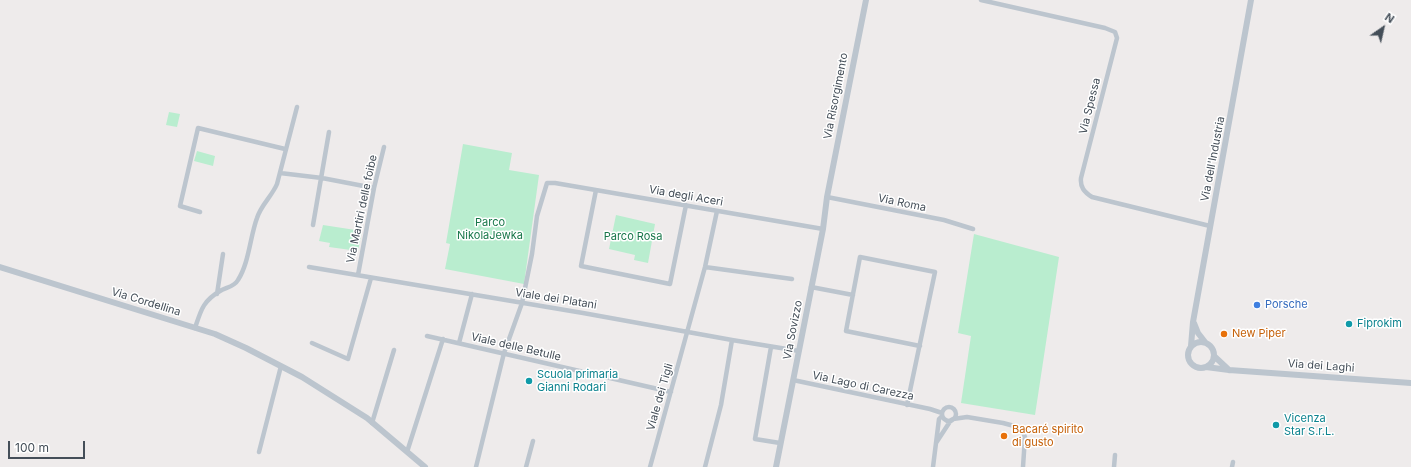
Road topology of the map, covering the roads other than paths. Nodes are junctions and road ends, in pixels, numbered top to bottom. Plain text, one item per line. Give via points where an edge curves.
1 (866, 0) edge
2 (981, 0) edge
3 (1251, 0) edge
4 (297, 107) dead end
5 (329, 132) dead end
6 (384, 147) dead end
7 (285, 149) junction
8 (280, 173) junction
9 (320, 178) junction
10 (374, 188) junction
11 (596, 190) junction
12 (827, 197) junction
13 (686, 205) junction
14 (717, 211) junction
15 (200, 212) dead end
16 (313, 225) dead end
17 (1210, 226) junction
18 (823, 229) junction
19 (973, 229) dead end
20 (223, 254) dead end
21 (309, 267) dead end
22 (705, 267) junction
23 (0, 268) edge
24 (358, 275) junction
25 (371, 278) junction
26 (792, 279) dead end
27 (811, 288) junction
28 (217, 294) junction
29 (472, 294) junction
30 (853, 295) junction
31 (522, 303) junction
32 (1193, 322) junction
33 (195, 328) junction
34 (687, 331) junction
35 (427, 336) dead end
36 (443, 339) junction
37 (732, 340) junction
38 (1205, 342) junction
39 (312, 343) dead end
40 (459, 343) junction
41 (920, 346) junction
42 (1191, 346) junction
43 (771, 347) junction
44 (394, 350) dead end
45 (799, 351) junction
46 (504, 353) junction
47 (1214, 356) junction
48 (282, 366) junction
49 (1206, 367) junction
50 (1229, 370) junction
51 (793, 380) junction
52 (1411, 383) edge
53 (671, 392) junction
54 (908, 405) junction
55 (954, 411) junction
56 (943, 413) junction
57 (967, 417) junction
58 (952, 420) junction
59 (372, 422) junction
60 (533, 441) dead end
61 (780, 443) junction
62 (936, 443) junction
63 (259, 452) dead end
64 (408, 452) junction
65 (1115, 454) dead end
66 (425, 467) edge
67 (476, 467) edge
68 (526, 467) edge
69 (650, 467) edge
70 (705, 467) edge
71 (776, 467) edge
72 (932, 467) edge
73 (1023, 467) edge
74 (1114, 467) edge

1 - 12 street, Via Risorgimento
2 - 17 street, Via Spessa via 1115,32 1117,38 1081,178 1082,187 1092,197
3 - 17 street, Via dell'Industria
4 - 7 street
5 - 9 street
6 - 10 street, Via Martiri delle foibe
7 - 8 street
7 - 15 street via 198,128 180,206
8 - 9 street
8 - 28 street via 273,194 264,203 257,217 239,279
9 - 10 street
9 - 16 street
10 - 24 street, Via Martiri delle foibe
11 - 13 street, Via degli Aceri
11 - 13 street via 581,266 670,284
11 - 31 street, Via degli Aceri via 547,183 537,216
12 - 18 street, Via Sovizzo
12 - 19 street, Via Roma
13 - 14 street, Via degli Aceri
14 - 18 street, Via degli Aceri
14 - 22 street, Viale dei Tigli
17 - 32 street, Via dell'Industria
18 - 27 street, Via Sovizzo
20 - 28 street
21 - 24 street, Viale dei Platani
22 - 26 street
22 - 34 street, Viale dei Tigli
23 - 33 street, Via Cordellina
24 - 25 street, Viale dei Platani
25 - 29 street, Viale dei Platani
25 - 39 street via 348,359
27 - 30 street
27 - 45 street, Via Sovizzo
28 - 33 street via 203,306
29 - 31 street, Viale dei Platani
29 - 40 street
30 - 41 street via 846,331
30 - 41 street via 860,257 935,272
31 - 34 street, Viale dei Platani
31 - 46 street
32 - 38 street
32 - 42 street, Via dell'Industria
33 - 48 street, Via Cordellina via 214,334
34 - 37 street, Viale dei Platani
34 - 53 street, Viale dei Tigli
35 - 36 street, Viale delle Betulle
36 - 40 street, Viale delle Betulle
36 - 64 street
37 - 43 street, Viale dei Platani
37 - 70 street via 721,405
38 - 42 street via 1197,342
38 - 47 street via 1213,349
40 - 46 street, Viale delle Betulle
41 - 54 street
42 - 49 street via 1188,352 1190,363 1193,366
43 - 45 street, Viale dei Platani
43 - 61 street via 755,439
44 - 59 street
45 - 51 street, Via Sovizzo
46 - 53 street, Viale delle Betulle
46 - 67 street
47 - 49 street
47 - 50 street
48 - 59 street, Via Cordellina
48 - 63 street
49 - 50 street, Via dei Laghi
50 - 52 street, Via dei Laghi
51 - 54 street, Via Lago di Carezza
51 - 61 street, Via Sovizzo
53 - 69 street, Viale dei Tigli
54 - 56 street, Via Lago di Carezza
55 - 56 street via 951,408
55 - 57 street
55 - 58 street via 956,415
56 - 58 street via 947,420
56 - 62 street via 939,419
57 - 58 street
57 - 73 street via 1013,425 1021,429 1025,437
58 - 62 street
59 - 64 street, Via Cordellina
60 - 68 street
61 - 71 street, Via Sovizzo
62 - 72 street
64 - 66 street, Via Cordellina
65 - 74 street

